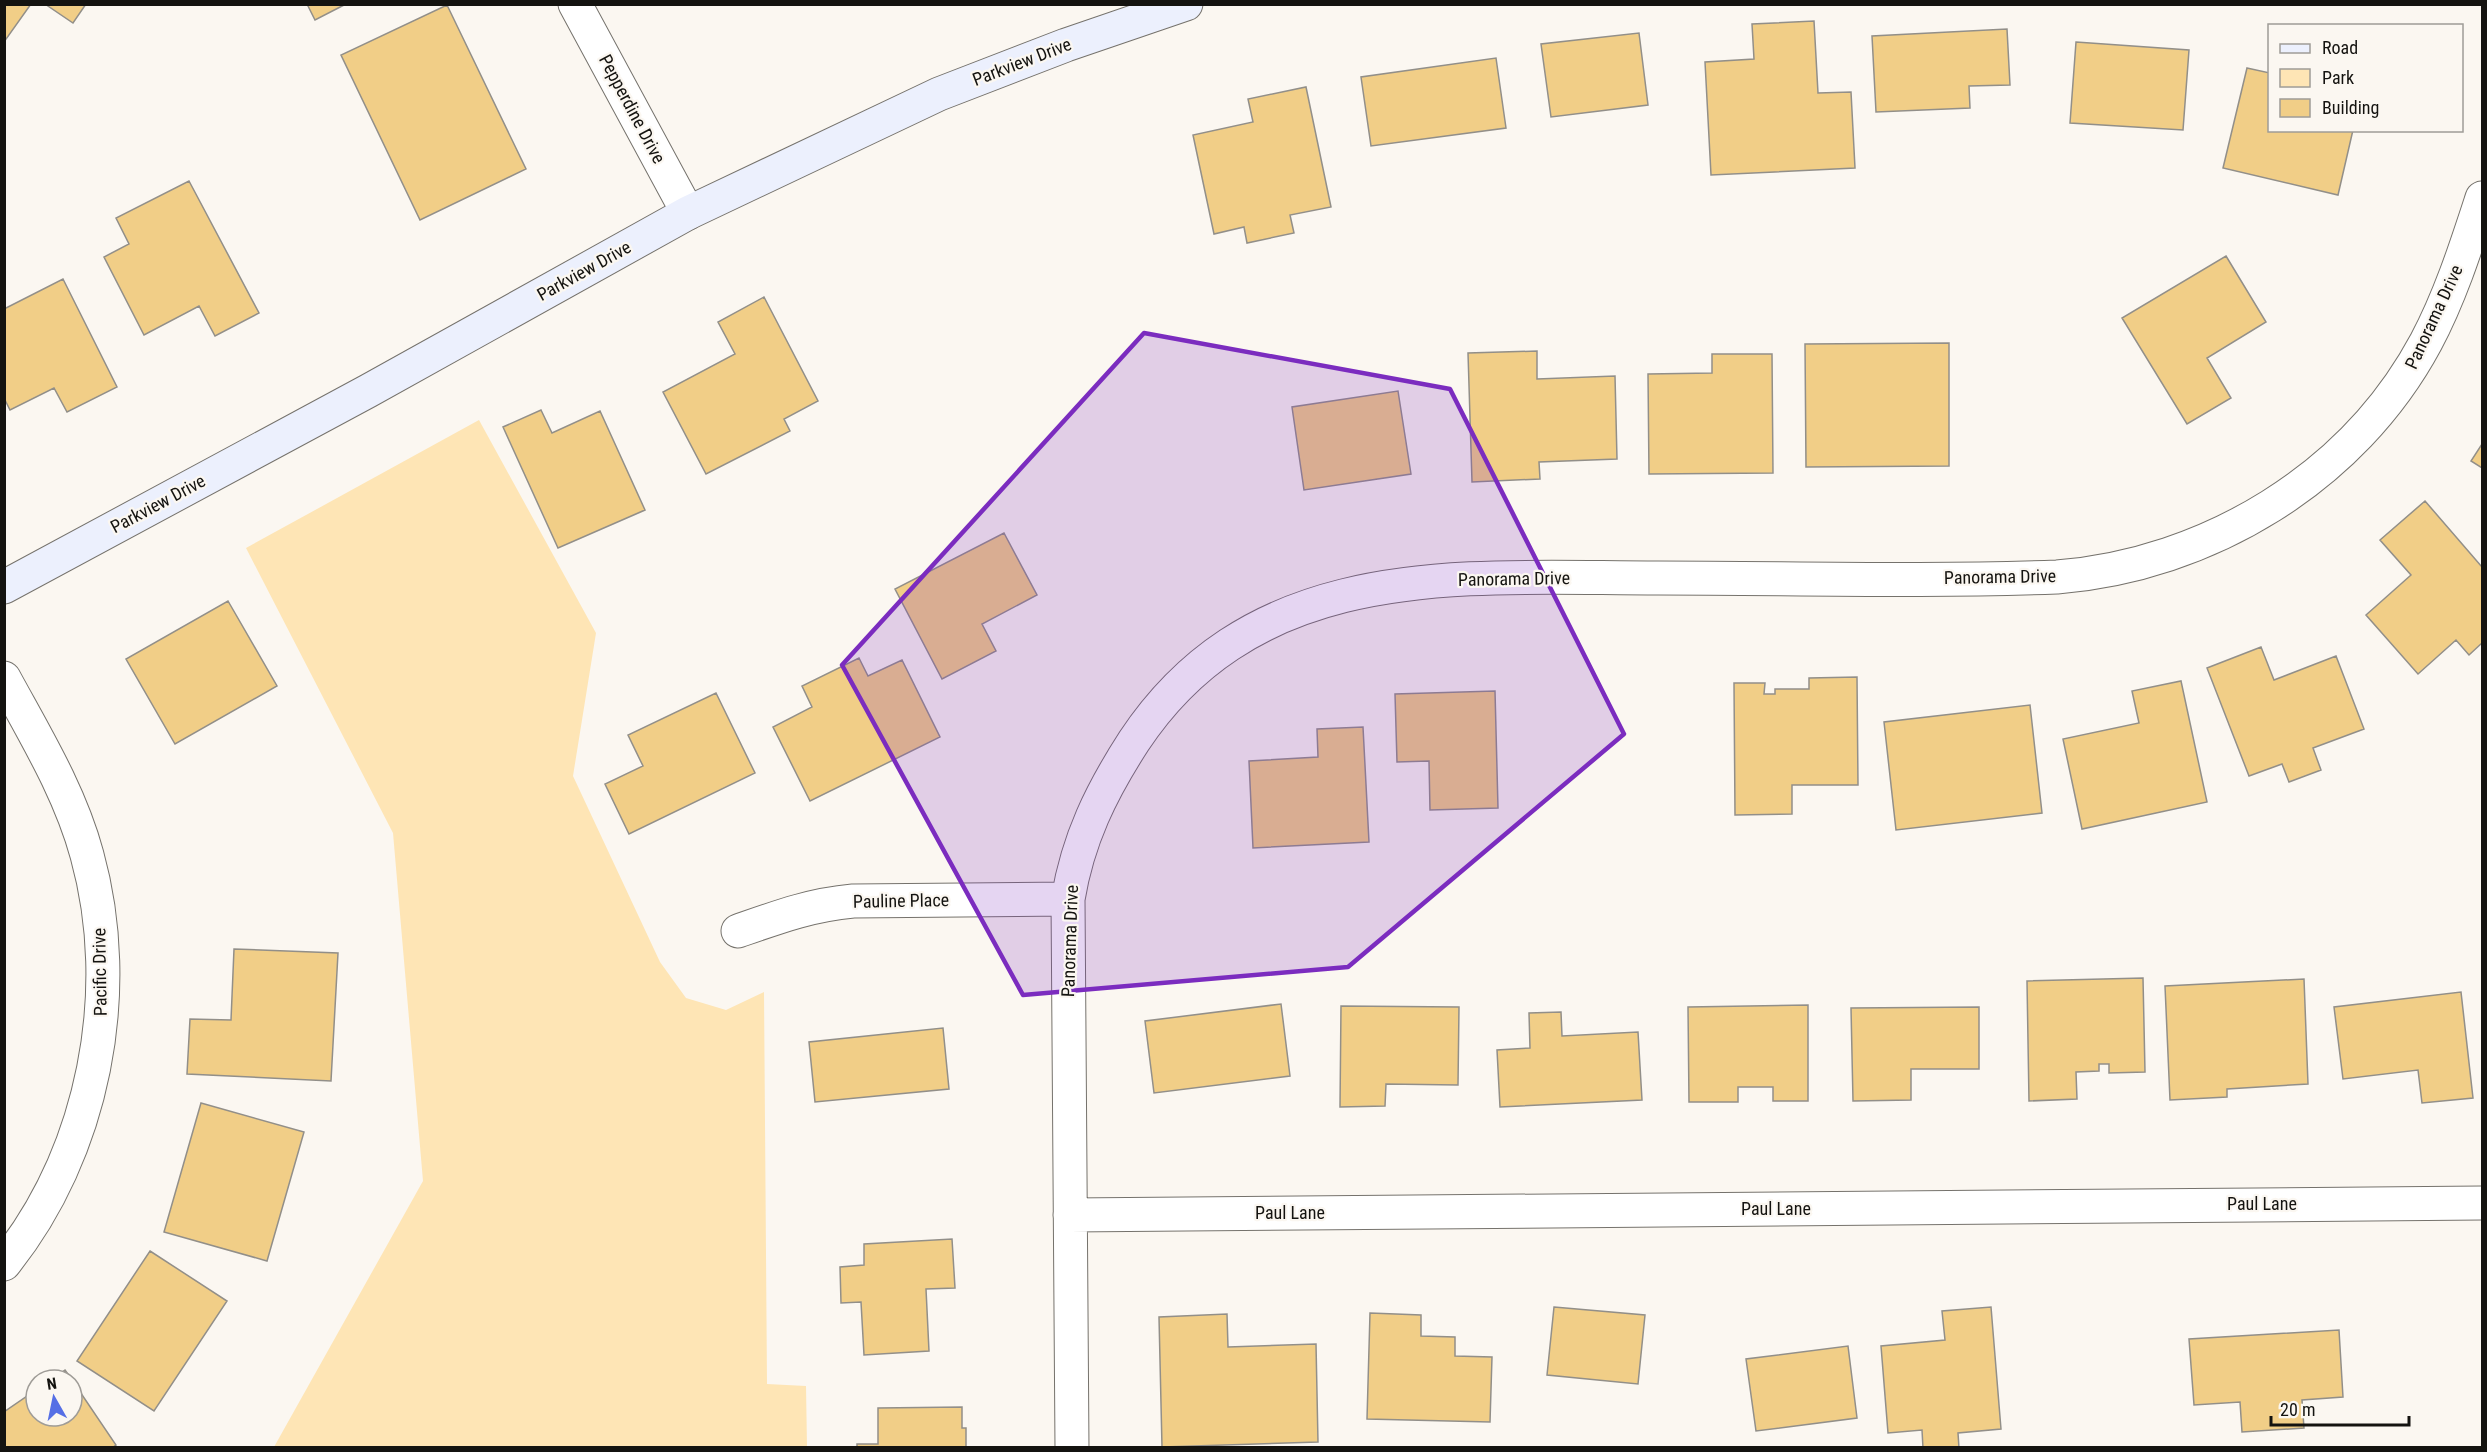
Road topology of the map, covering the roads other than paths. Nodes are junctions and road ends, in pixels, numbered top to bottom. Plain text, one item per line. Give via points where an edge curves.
1 (575, 4) edge
2 (1186, 4) edge
3 (2482, 198) edge
4 (688, 213) junction
5 (4, 587) edge
6 (4, 678) edge
7 (1068, 899) junction
8 (738, 931) dead end
9 (2482, 1203) edge
10 (1070, 1215) junction
11 (4, 1264) edge
12 (1072, 1448) edge

1 - 4 street, Pepperdine Drive
2 - 4 street, Parkview Drive via 939,93
3 - 7 street, Panorama Drive via 2463,256 2426,342 2374,417 2308,481 2211,539 2128,567 2056,577 1492,578 1380,586 1338,596 1297,609 1228,645 1167,698 1122,760 1098,803 1083,835
4 - 5 street, Parkview Drive
6 - 11 street, Pacific Drive via 58,779 75,820 95,891 104,968 97,1048 81,1117 49,1193
7 - 8 street, Pauline Place via 830,903 809,906
7 - 10 street, Panorama Drive
9 - 10 street, Paul Lane
10 - 12 street, Panorama Drive

